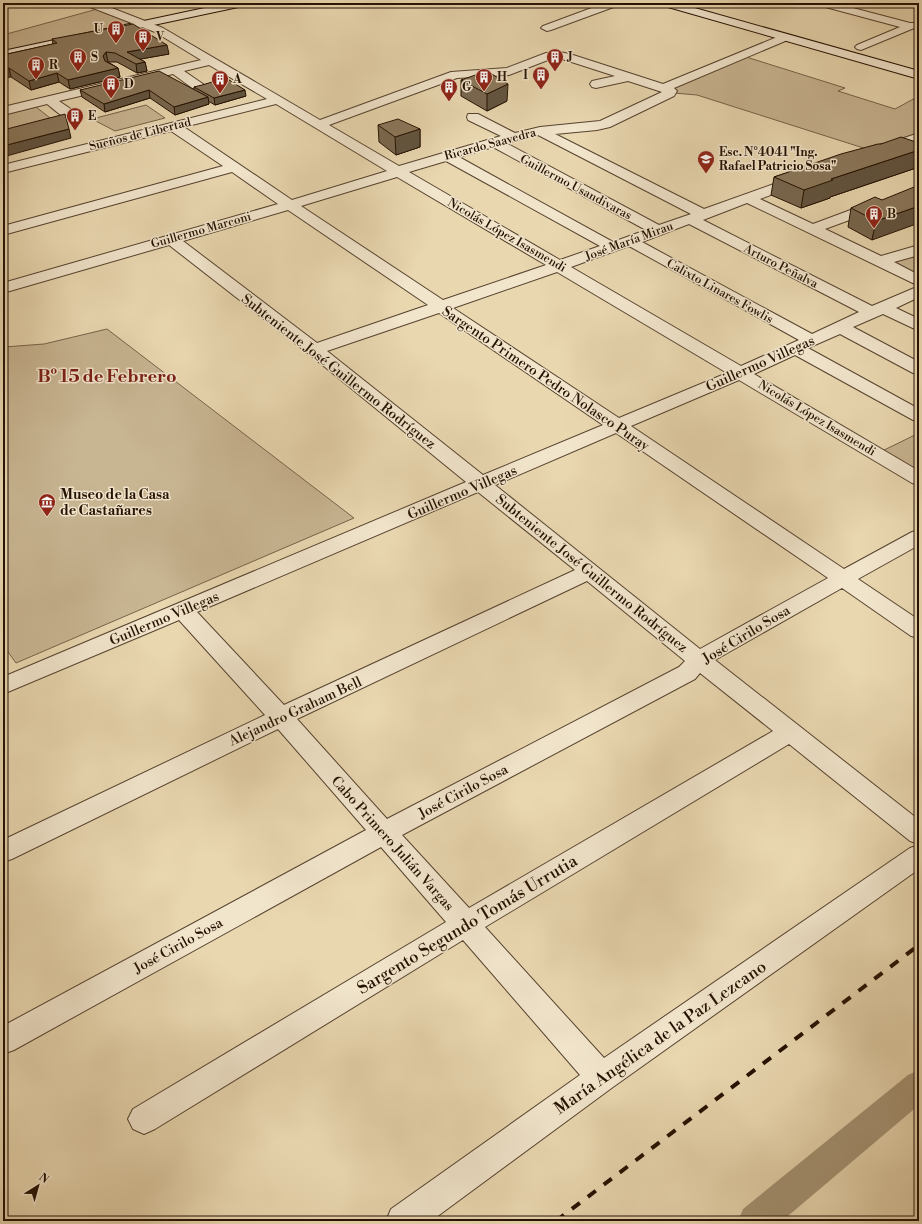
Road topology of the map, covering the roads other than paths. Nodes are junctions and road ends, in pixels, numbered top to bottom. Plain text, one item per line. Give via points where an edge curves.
1 (89, 3) edge
2 (238, 3) edge
3 (616, 3) edge
4 (665, 3) edge
5 (704, 3) edge
6 (822, 3) edge
7 (143, 24) junction
8 (914, 24) edge
9 (547, 28) dead end
10 (824, 36) dead end
11 (786, 37) junction
12 (876, 51) dead end
13 (3, 54) edge
14 (210, 61) junction
15 (118, 69) edge
16 (174, 69) junction
17 (919, 75) edge
18 (630, 77) junction
19 (135, 79) junction
20 (596, 84) dead end
21 (199, 86) edge
22 (667, 90) junction
23 (49, 100) junction
24 (277, 100) junction
25 (3, 111) edge
26 (73, 117) dead end
27 (473, 117) dead end
28 (320, 124) junction
29 (173, 126) junction
30 (540, 131) junction
31 (513, 137) junction
32 (919, 137) edge
33 (495, 143) junction
34 (892, 146) junction
35 (869, 154) edge
36 (911, 154) edge
37 (448, 156) junction
38 (235, 167) junction
39 (3, 169) edge
40 (399, 171) junction
41 (812, 175) edge
42 (747, 198) junction
43 (890, 200) edge
44 (289, 205) junction
45 (697, 216) junction
46 (813, 229) junction
47 (3, 231) edge
48 (658, 231) junction
49 (171, 239) junction
50 (630, 241) junction
51 (612, 247) junction
52 (919, 250) edge
53 (880, 261) junction
54 (560, 266) junction
55 (919, 281) edge
56 (3, 288) edge
57 (919, 291) edge
58 (440, 306) junction
59 (877, 310) junction
60 (919, 326) edge
61 (840, 327) junction
62 (811, 340) junction
63 (795, 348) junction
64 (315, 350) junction
65 (919, 369) edge
66 (741, 373) junction
67 (919, 416) edge
68 (617, 426) junction
69 (919, 479) edge
70 (482, 484) junction
71 (919, 536) edge
72 (589, 572) junction
73 (844, 578) junction
74 (183, 610) junction
75 (919, 631) edge
76 (699, 660) junction
77 (6, 678) edge
78 (281, 717) junction
79 (790, 732) junction
80 (383, 833) junction
81 (919, 834) edge
82 (3, 852) edge
83 (919, 855) edge
84 (466, 924) junction
85 (3, 1041) edge
86 (602, 1077) junction
87 (144, 1119) dead end
88 (402, 1221) edge

1 - 7 street, Nicolás López Isasmendi
2 - 7 street
3 - 9 street
4 - 11 street
5 - 10 street
6 - 8 street
7 - 13 street
7 - 14 street, Nicolás López Isasmendi via 159,30
8 - 12 street via 858,46
11 - 17 street
11 - 22 street, Ricardo Saavedra
14 - 16 street
14 - 24 street, Nicolás López Isasmendi
15 - 19 street
16 - 19 street
16 - 21 street
18 - 20 street
18 - 22 street
18 - 28 street via 559,55 546,57 509,71 461,74 438,80 448,87 368,119 360,120 347,115
19 - 23 street
22 - 30 street, Ricardo Saavedra via 605,124
23 - 25 street
23 - 26 street
24 - 28 street, Nicolás López Isasmendi
24 - 29 street, Sueños de Libertad
27 - 31 street
28 - 40 street, Nicolás López Isasmendi
29 - 38 street, Sargento Primero Pedro Nolasco Puray
29 - 39 street, Sueños de Libertad
30 - 31 street, Ricardo Saavedra
30 - 45 street, Arturo Peñalva
31 - 33 street, Ricardo Saavedra
32 - 34 street
33 - 37 street, Ricardo Saavedra
33 - 48 street, Guillermo Usandivaras
34 - 35 street
34 - 36 street
37 - 40 street, Ricardo Saavedra
37 - 51 street
38 - 44 street, Sargento Primero Pedro Nolasco Puray
38 - 47 street
40 - 44 street, Guillermo Marconi
40 - 54 street, Nicolás López Isasmendi
41 - 42 street, José María Mirau
42 - 45 street, José María Mirau
42 - 46 street
43 - 46 street
44 - 49 street, Guillermo Marconi
44 - 58 street, Sargento Primero Pedro Nolasco Puray
45 - 48 street, José María Mirau
45 - 59 street, Arturo Peñalva
46 - 53 street
48 - 50 street, José María Mirau
49 - 56 street, Guillermo Marconi
49 - 64 street, Subteniente José Guillermo Rodríguez
50 - 51 street, José María Mirau
50 - 62 street, Calixto Linares Fowlis
51 - 54 street, José María Mirau
52 - 53 street
53 - 55 street
54 - 58 street, José María Mirau
54 - 66 street, Nicolás López Isasmendi
57 - 59 street, Guillermo Villegas
58 - 64 street, José María Mirau
58 - 68 street, Sargento Primero Pedro Nolasco Puray
59 - 60 street, Arturo Peñalva
59 - 61 street, Guillermo Villegas
61 - 62 street, Guillermo Villegas
61 - 65 street
62 - 63 street, Guillermo Villegas
63 - 66 street, Guillermo Villegas
63 - 67 street
64 - 70 street, Subteniente José Guillermo Rodríguez
66 - 68 street, Guillermo Villegas
66 - 69 street, Nicolás López Isasmendi
68 - 70 street, Guillermo Villegas
68 - 73 street, Sargento Primero Pedro Nolasco Puray
70 - 72 street, Subteniente José Guillermo Rodríguez
70 - 74 street, Guillermo Villegas
71 - 73 street, José Cirilo Sosa
72 - 76 street, Subteniente José Guillermo Rodríguez
72 - 78 street, Alejandro Graham Bell
73 - 75 street, Sargento Primero Pedro Nolasco Puray
73 - 76 street, José Cirilo Sosa
74 - 77 street, Guillermo Villegas
74 - 78 street, Cabo Primero Julián Vargas
76 - 79 street, Subteniente José Guillermo Rodríguez
76 - 80 street, José Cirilo Sosa via 687,673
78 - 80 street, Cabo Primero Julián Vargas
78 - 82 street, Alejandro Graham Bell
79 - 81 street, Subteniente José Guillermo Rodríguez
79 - 84 street, Sargento Segundo Tomás Urrutia
80 - 84 street, Cabo Primero Julián Vargas
80 - 85 street, José Cirilo Sosa
83 - 86 street, María Angélica de la Paz Lezcano
84 - 86 street, Cabo Primero Julián Vargas
84 - 87 street, Sargento Segundo Tomás Urrutia
86 - 88 street, María Angélica de la Paz Lezcano

